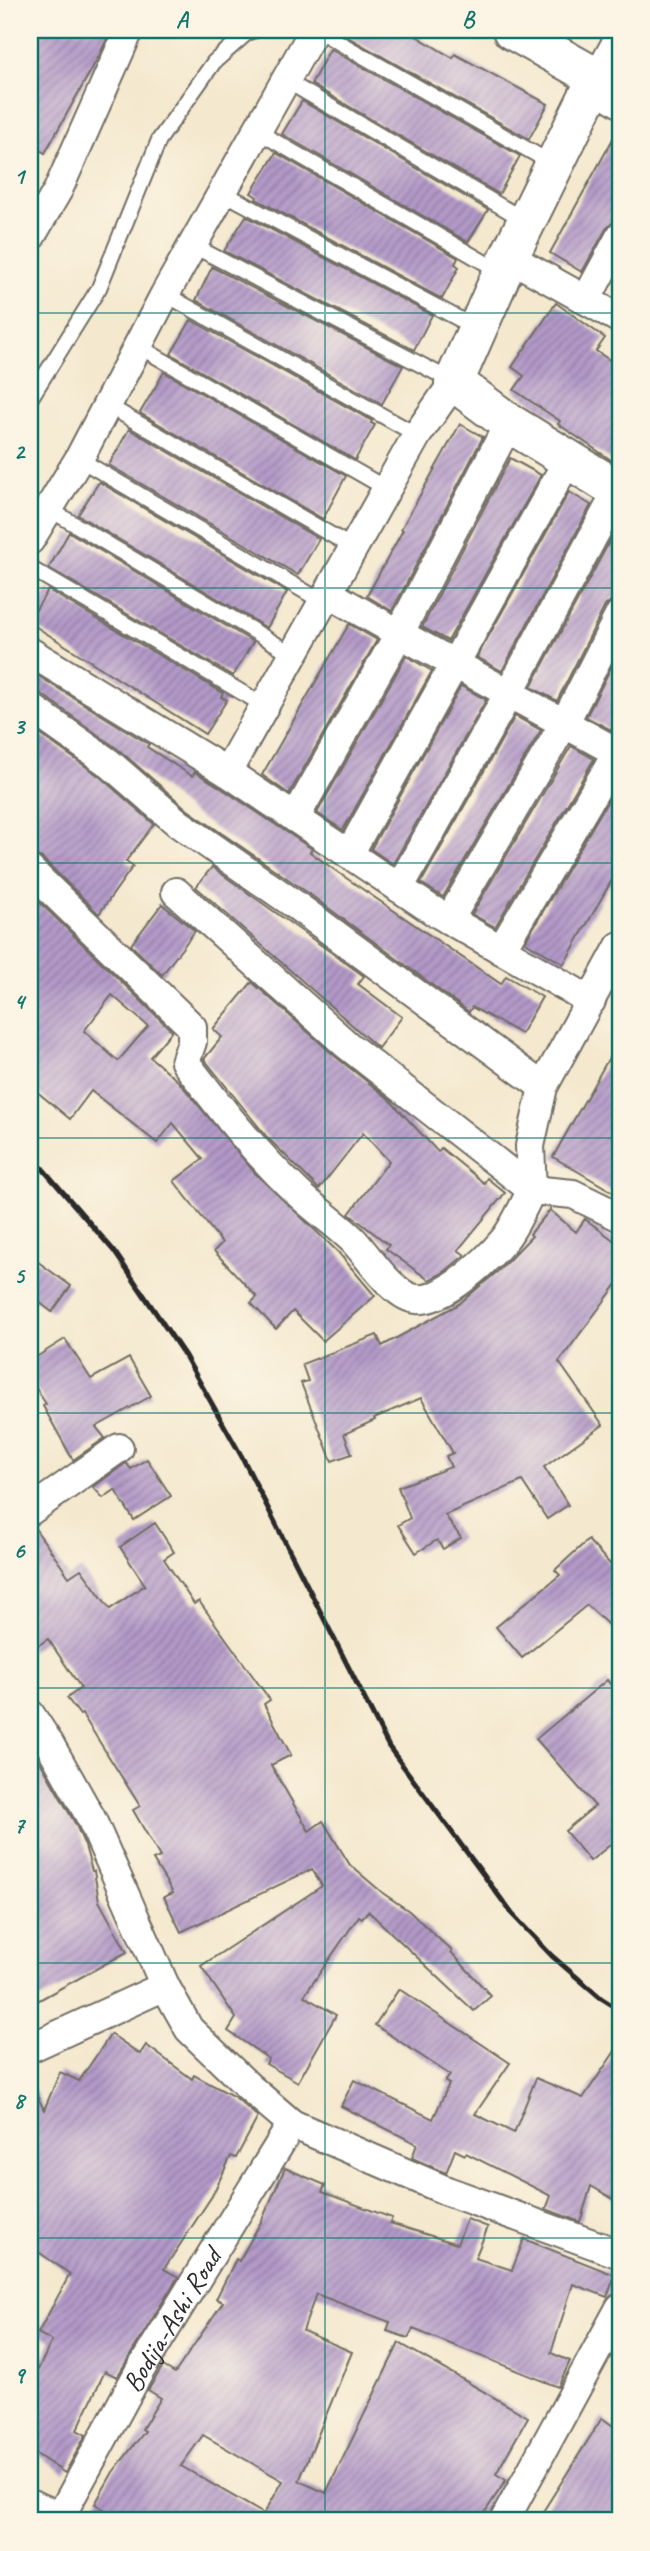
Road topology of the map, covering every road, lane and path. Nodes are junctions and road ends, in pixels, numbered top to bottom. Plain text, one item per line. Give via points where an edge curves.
1 (128, 30) edge
2 (256, 30) edge
3 (315, 30) edge
4 (512, 30) edge
5 (620, 36) edge
6 (285, 80) junction
7 (603, 89) edge
8 (257, 131) junction
9 (554, 165) junction
10 (222, 192) junction
11 (527, 221) junction
12 (620, 237) edge
13 (30, 238) edge
14 (192, 245) junction
15 (505, 265) junction
16 (165, 294) junction
17 (586, 300) junction
18 (620, 319) edge
19 (476, 328) junction
20 (138, 346) junction
21 (454, 382) junction
22 (30, 399) edge
23 (107, 405) junction
24 (509, 423) junction
25 (417, 435) junction
26 (79, 458) junction
27 (568, 460) junction
28 (387, 489) junction
29 (619, 490) edge
30 (49, 509) junction
31 (30, 540) edge
32 (354, 548) junction
33 (30, 568) edge
34 (326, 598) junction
35 (620, 614) edge
36 (399, 634) junction
37 (30, 652) edge
38 (294, 655) junction
39 (454, 662) junction
40 (509, 692) junction
41 (265, 706) junction
42 (30, 707) edge
43 (564, 723) junction
44 (619, 751) edge
45 (227, 772) junction
46 (295, 818) junction
47 (349, 855) junction
48 (30, 870) edge
49 (399, 888) junction
50 (176, 892) dead end
51 (449, 920) junction
52 (620, 946) edge
53 (501, 950) junction
54 (591, 1001) junction
55 (543, 1087) junction
56 (532, 1190) junction
57 (620, 1217) edge
58 (119, 1448) dead end
59 (30, 1511) edge
60 (30, 1714) edge
61 (165, 1986) junction
62 (30, 2048) edge
63 (292, 2124) junction
64 (620, 2254) edge
65 (620, 2308) edge
66 (30, 2503) edge
67 (63, 2519) edge
68 (504, 2521) edge

1 - 13 street via 58,190
2 - 22 lane via 214,62 159,140 99,288
3 - 6 street
3 - 9 lane
4 - 7 street
5 - 7 street
6 - 8 street
6 - 11 lane
7 - 9 street
8 - 10 street
8 - 15 lane
9 - 11 street
10 - 14 street
10 - 19 lane
11 - 15 street
12 - 17 street
14 - 16 street
14 - 21 lane
15 - 17 street
15 - 19 street
16 - 20 street
16 - 25 lane
17 - 18 street
19 - 21 street
20 - 23 street
20 - 28 lane
21 - 24 street
21 - 25 street
23 - 26 street
23 - 32 lane
24 - 27 street
24 - 36 street
25 - 28 street
26 - 30 street
26 - 34 lane
27 - 29 street
27 - 39 street
28 - 32 street
29 - 40 street
30 - 31 street
30 - 38 lane
32 - 34 street
33 - 41 lane
34 - 36 street
34 - 38 street
35 - 43 street
36 - 39 street
36 - 46 street
37 - 45 street
38 - 41 street
39 - 40 street
39 - 47 street
40 - 43 street
40 - 49 street
41 - 45 street
42 - 55 street via 110,763 177,823
43 - 44 street
43 - 51 street
44 - 53 street
45 - 46 street
46 - 47 street
47 - 49 street
48 - 56 street via 192,1027 185,1062 238,1131 405,1295 418,1300 440,1294 460,1281 504,1240
49 - 51 street
50 - 56 street via 347,1045
51 - 53 street
52 - 54 street
53 - 54 street
54 - 55 street
55 - 56 street via 530,1146
56 - 57 street via 573,1194
58 - 59 street
60 - 61 street via 91,1818
61 - 62 street
61 - 63 street via 189,2029
63 - 64 street via 447,2191
63 - 67 street, Bodija-Ashi Road via 139,2372
65 - 68 street
66 - 67 street

